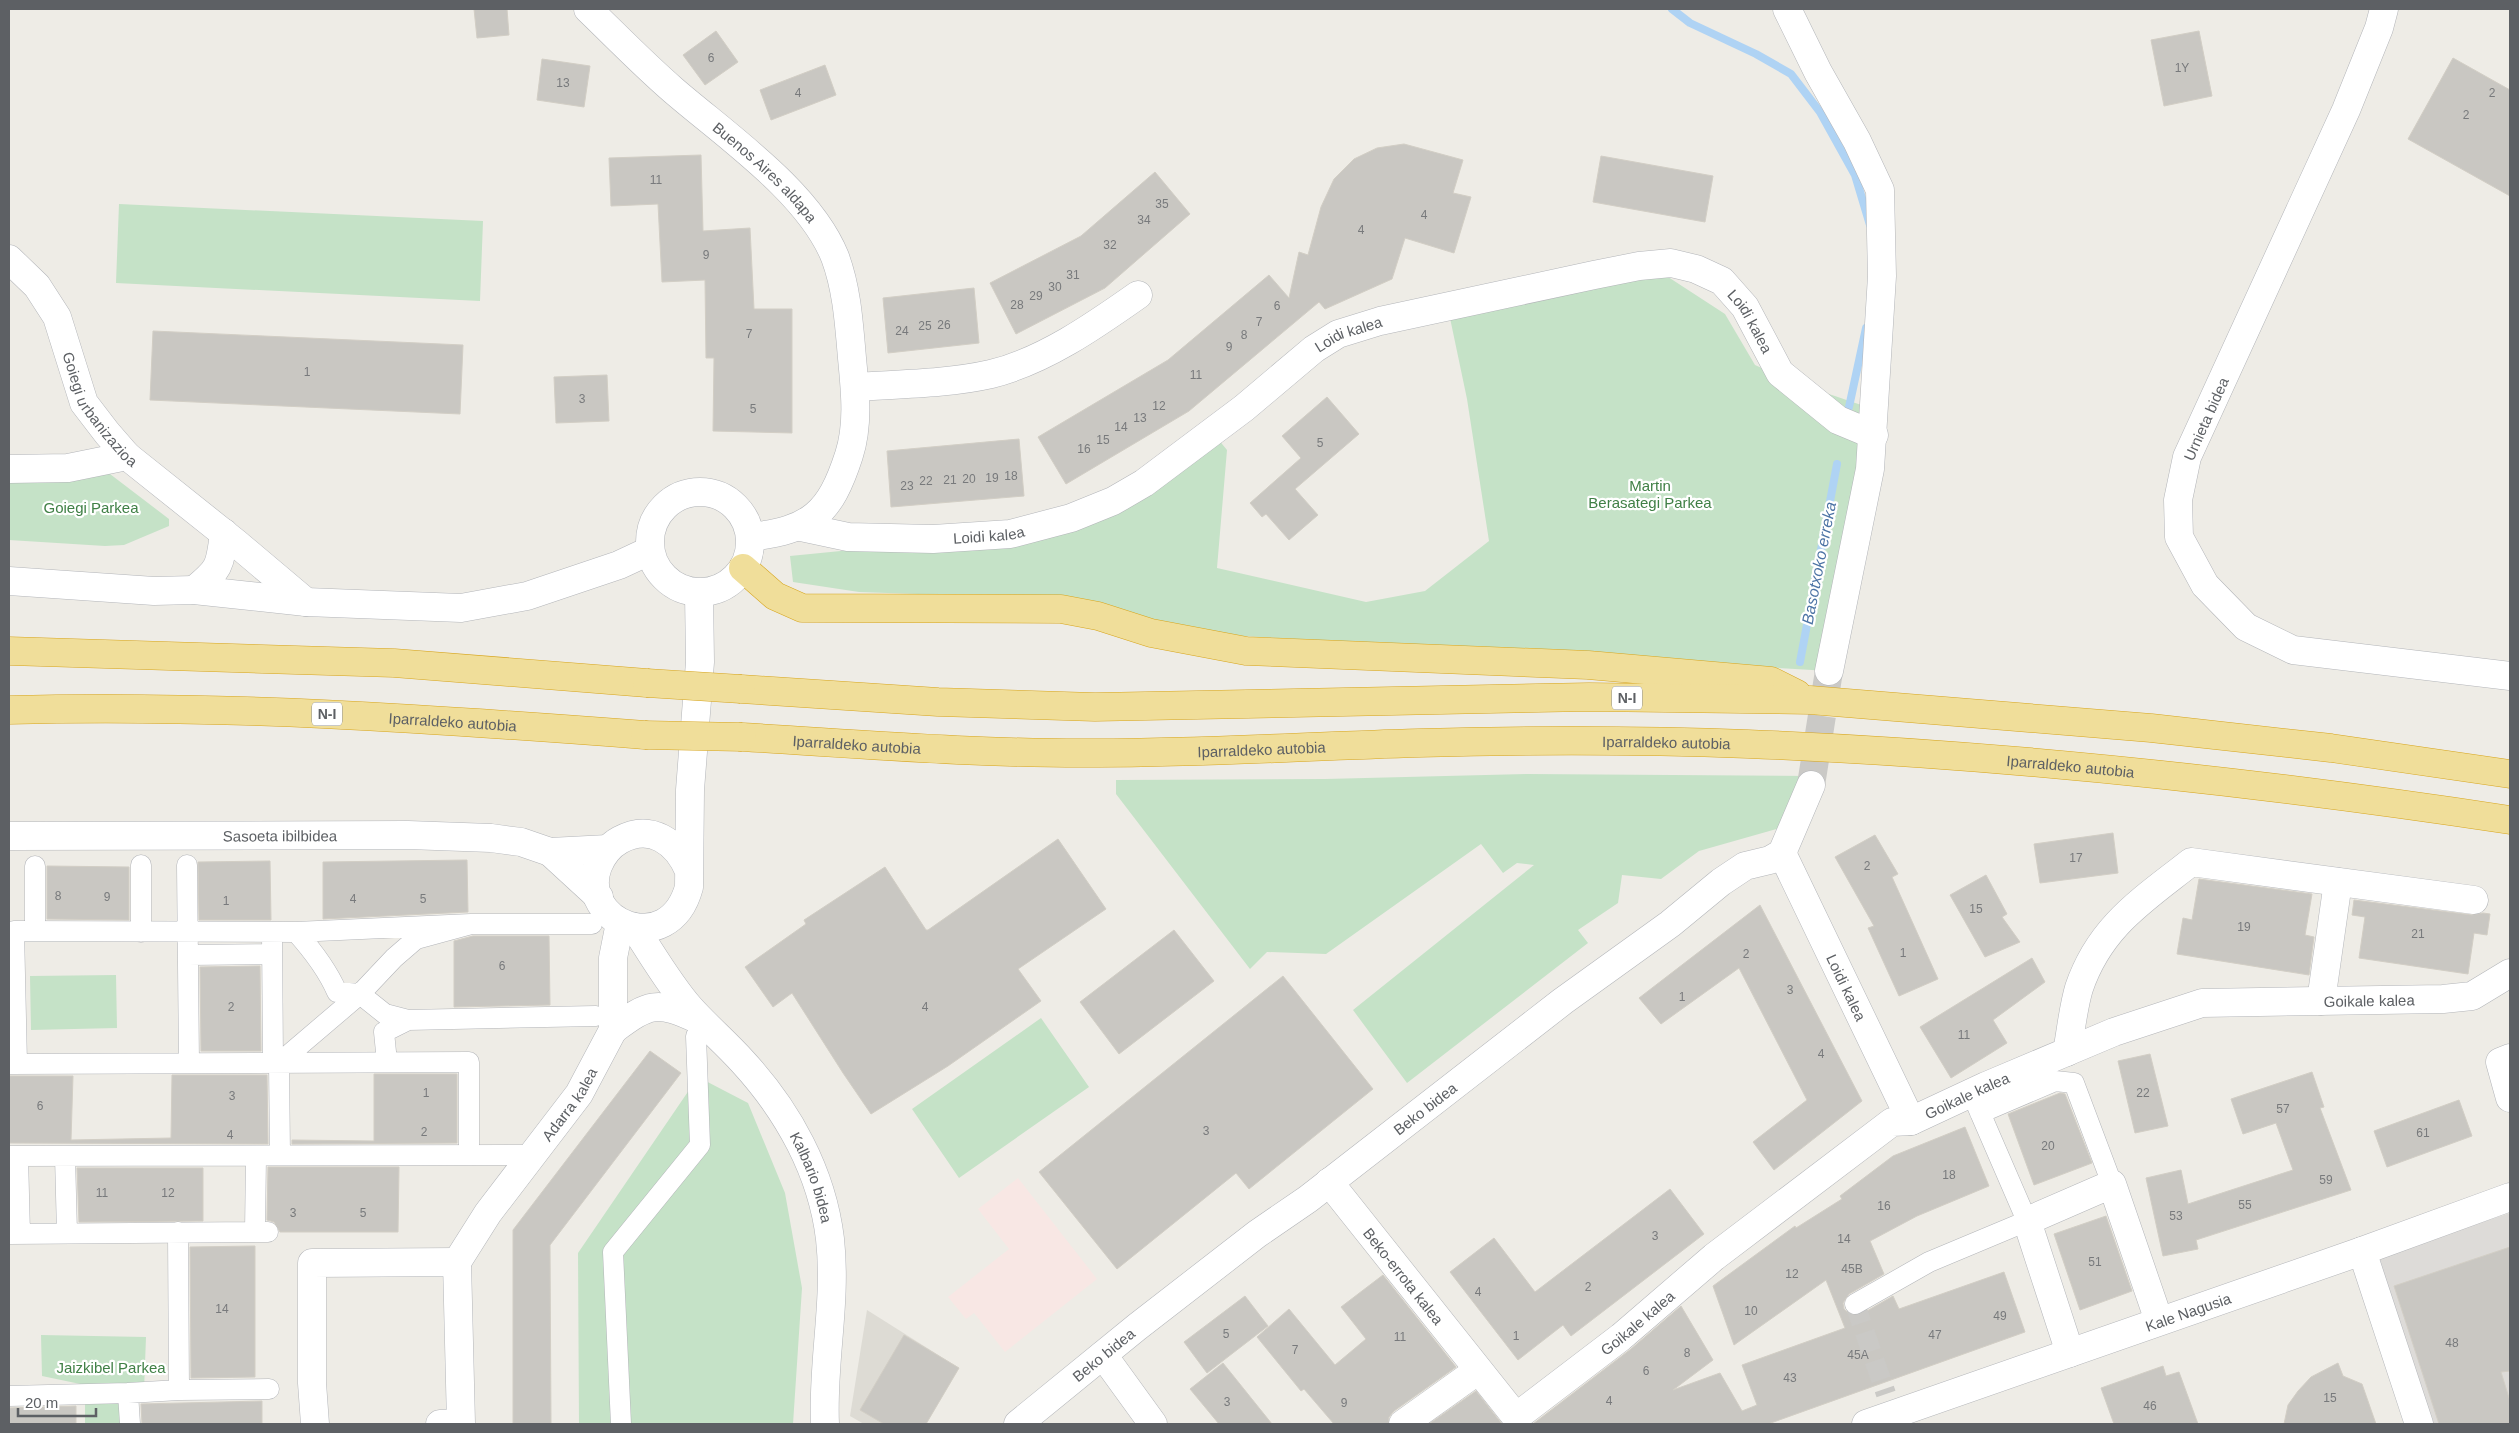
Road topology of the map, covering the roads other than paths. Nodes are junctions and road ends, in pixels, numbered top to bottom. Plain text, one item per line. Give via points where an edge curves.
1 (588, 9) edge
2 (1788, 9) edge
3 (2384, 9) edge
4 (9, 259) edge
5 (1138, 295) dead end
6 (855, 387) junction
7 (1874, 435) junction
8 (127, 456) junction
9 (9, 469) edge
10 (801, 526) junction
11 (224, 533) junction
12 (750, 537) junction
13 (650, 551) junction
14 (743, 568) junction
15 (9, 580) edge
16 (194, 590) junction
17 (699, 593) junction
18 (306, 602) junction
19 (11, 651) edge
20 (1829, 671) tunnel mouth
21 (2510, 676) edge
22 (1810, 700) junction
23 (9, 710) edge
24 (2510, 774) edge
25 (1811, 785) tunnel mouth
26 (690, 790) junction
27 (2510, 820) edge
28 (640, 834) junction
29 (9, 836) edge
30 (608, 849) junction
31 (550, 852) junction
32 (1782, 853) junction
33 (141, 865) dead end
34 (187, 865) dead end
35 (35, 866) dead end
36 (689, 871) junction
37 (2338, 882) junction
38 (599, 897) junction
39 (2474, 900) dead end
40 (667, 922) junction
41 (470, 924) junction
42 (592, 924) dead end
43 (627, 925) junction
44 (35, 931) junction
45 (142, 932) junction
46 (187, 932) junction
47 (272, 932) junction
48 (296, 932) junction
49 (272, 954) junction
50 (188, 955) junction
51 (2510, 974) edge
52 (666, 976) junction
53 (360, 994) junction
54 (2321, 1001) junction
55 (408, 1020) junction
56 (604, 1023) junction
57 (702, 1031) junction
58 (2067, 1052) junction
59 (2510, 1058) edge
60 (387, 1062) junction
61 (189, 1063) junction
62 (276, 1063) junction
63 (13, 1064) edge
64 (2510, 1098) edge
65 (1976, 1103) junction
66 (1911, 1120) junction
67 (469, 1155) junction
68 (532, 1155) junction
69 (14, 1156) edge
70 (65, 1156) junction
71 (256, 1156) junction
72 (280, 1156) junction
73 (1329, 1182) junction
74 (2112, 1184) junction
75 (2510, 1197) edge
76 (2027, 1221) junction
77 (178, 1232) junction
78 (67, 1233) junction
79 (14, 1234) edge
80 (2362, 1251) junction
81 (457, 1262) junction
82 (1855, 1304) dead end
83 (2159, 1321) junction
84 (1103, 1354) junction
85 (2070, 1354) junction
86 (1478, 1371) junction
87 (269, 1389) dead end
88 (179, 1390) junction
89 (128, 1393) junction
90 (9, 1396) edge
91 (1512, 1421) edge
92 (130, 1424) edge
93 (315, 1424) edge
94 (440, 1424) edge
95 (621, 1424) edge
96 (825, 1424) edge
97 (1018, 1424) edge
98 (1153, 1424) edge
99 (1403, 1424) edge
100 (1866, 1424) edge
101 (2419, 1424) edge

1 - 6 street, Buenos Aires aldapa via 772,176 821,229 835,257 843,284
2 - 7 street via 1880,190 1882,276
3 - 21 street, Urnieta bidea via 2346,110 2187,457 2178,500 2179,537 2205,585 2246,627 2293,650
4 - 8 street, Goiegi urbanizazioa via 37,286 57,316 84,403
5 - 6 street via 1059,345 1009,368 953,379
6 - 10 street via 854,441 844,469 820,513
7 - 10 street, Loidi kalea via 1838,420 1780,373 1745,307 1722,281 1696,269 1670,263 1594,275 1380,321 1338,334 1314,349 1213,433 1144,483 1113,501 1071,518 1010,534 933,539 848,537
7 - 20 street
8 - 9 street via 68,468
8 - 11 street, Goiegi urbanizazioa
10 - 12 street via 777,534
11 - 16 street via 220,562 214,574
11 - 18 street, Goiegi urbanizazioa
12 - 13 street via 745,520 727,500 709,492 692,492 681,495 658,514 651,528
12 - 14 street via 749,554
13 - 17 street via 662,576 674,585
13 - 18 street via 527,596 461,608
14 - 17 street via 721,588
14 - 22 highway via 775,596 802,608 1061,609 1098,616 1151,633 1246,651 1588,665 1770,681
15 - 16 street via 154,591
16 - 18 street
17 - 26 street via 700,662
19 - 22 highway, N-I, bridge via 394,663 938,702 1095,707 1579,697
22 - 24 highway, N-I via 2160,729 2331,748
23 - 27 highway, Iparraldeko autobia / N-I, bridge via 86,708 388,716 646,735 1097,753 1422,743 1747,744 1968,756 2163,774 2387,801
25 - 32 street
26 - 28 street via 669,817
26 - 36 street
28 - 30 street via 628,836
28 - 36 street via 659,837 672,844
29 - 31 street, Sasoeta ibilbidea via 408,835 491,838 521,842
30 - 31 street, Sasoeta ibilbidea
30 - 38 street via 596,872
31 - 38 street, Sasoeta ibilbidea
32 - 66 street, Loidi kalea
32 - 73 street, Beko bidea via 1770,860 1745,866 1721,882
33 - 45 street
34 - 46 street
35 - 44 street
36 - 40 street via 686,898
37 - 39 street
37 - 54 street
37 - 58 street via 2191,862 2119,919 2098,947 2079,988
38 - 43 street via 610,915
40 - 43 street via 656,926
40 - 52 street
41 - 42 street
41 - 48 street
41 - 53 street via 416,939
43 - 52 street, Kalbario bidea
43 - 56 street, Adarra kalea via 613,958
44 - 45 street
44 - 63 street via 14,931
45 - 46 street
46 - 47 street
46 - 50 street
47 - 48 street
47 - 49 street
48 - 53 street via 321,961 337,992
49 - 50 street
49 - 62 street
50 - 61 street
51 - 54 street, Goikale kalea via 2472,996
52 - 57 street, Kalbario bidea via 690,1008
53 - 55 street via 385,1014
53 - 62 street
54 - 58 street, Goikale kalea via 2202,1003 2114,1032
55 - 56 street
55 - 60 street via 384,1032
56 - 57 street via 661,1006 674,1009
56 - 68 street, Adarra kalea via 579,1094
57 - 95 street via 700,1145 613,1252
57 - 96 street, Kalbario bidea via 744,1063 785,1114 806,1154 818,1188 830,1238 833,1295
58 - 65 street, Goikale kalea
59 - 64 street via 2500,1062
60 - 62 street
60 - 67 street via 469,1062
61 - 62 street
61 - 63 street
62 - 72 street
65 - 66 street, Goikale kalea
65 - 74 street via 2055,1081 2074,1083
65 - 76 street
66 - 91 street, Goikale kalea via 1892,1122 1841,1159
67 - 68 street
67 - 72 street
68 - 81 street, Adarra kalea via 488,1213
69 - 70 street
69 - 79 street
70 - 71 street
70 - 78 street
71 - 72 street
71 - 77 street via 262,1232
73 - 84 street, Beko bidea
73 - 86 street, Beko-errota kalea
74 - 76 street
74 - 83 street
75 - 80 street, Kale Nagusia
76 - 82 street via 1929,1262
76 - 85 street
77 - 78 street
77 - 88 street
78 - 79 street
80 - 83 street, Kale Nagusia
80 - 101 street
81 - 93 street via 312,1263
81 - 94 street via 461,1423
83 - 85 street, Kale Nagusia
84 - 97 street, Beko bidea
84 - 98 street
85 - 100 street, Kale Nagusia
86 - 91 street, Beko-errota kalea
86 - 99 street
87 - 88 street
88 - 89 street
89 - 90 street
89 - 92 street

